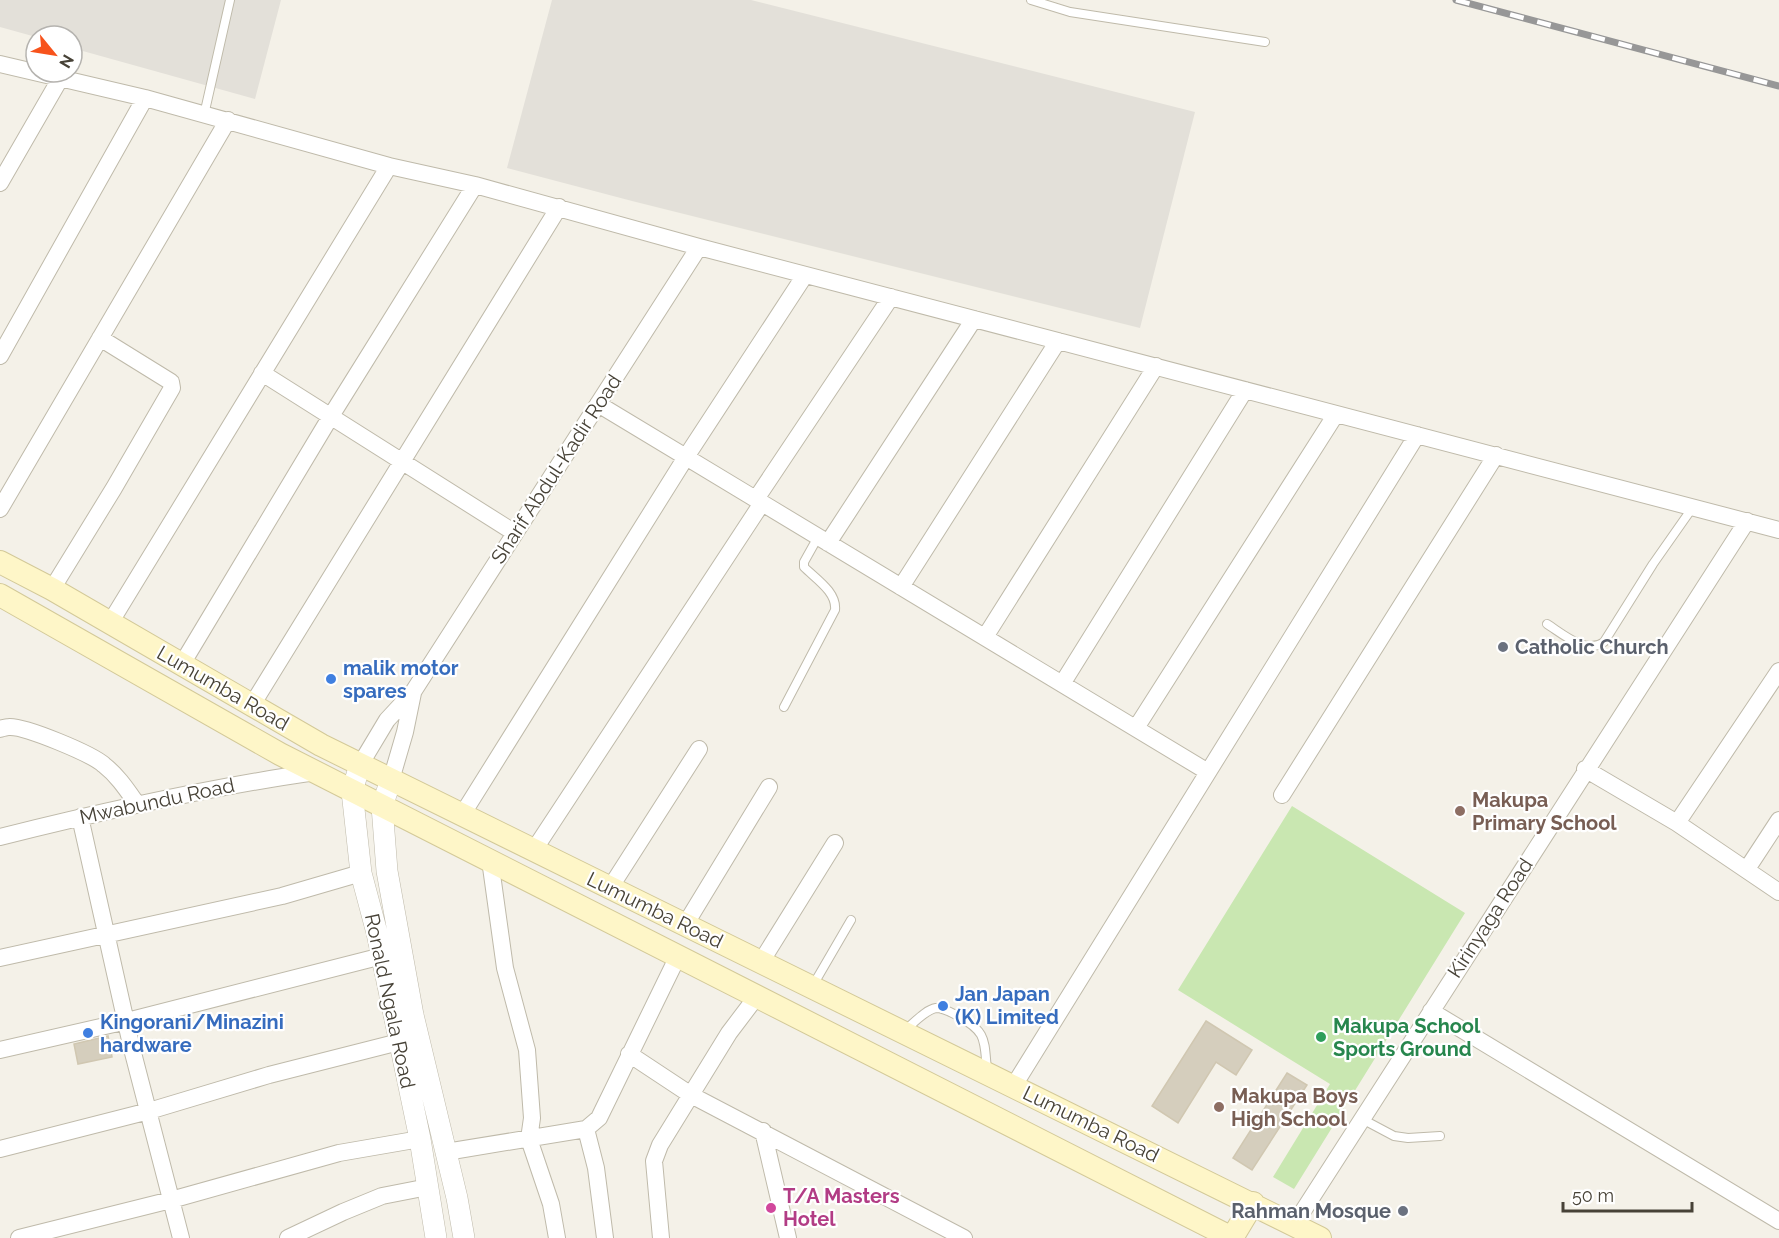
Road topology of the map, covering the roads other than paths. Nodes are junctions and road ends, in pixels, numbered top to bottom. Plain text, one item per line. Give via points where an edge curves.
1 (230, 0) edge
2 (1031, 0) edge
3 (1265, 42) dead end
4 (0, 64) edge
5 (24, 70) edge
6 (57, 84) edge
7 (82, 84) edge
8 (145, 98) junction
9 (203, 116) junction
10 (228, 120) junction
11 (389, 166) junction
12 (0, 183) edge
13 (475, 185) junction
14 (559, 207) junction
15 (699, 247) junction
16 (805, 275) junction
17 (891, 297) junction
18 (974, 319) junction
19 (100, 338) junction
20 (1058, 341) junction
21 (0, 356) edge
22 (1156, 366) junction
23 (262, 373) junction
24 (1245, 390) junction
25 (598, 404) junction
26 (1336, 414) junction
27 (331, 416) junction
28 (1417, 435) junction
29 (1496, 455) junction
30 (686, 457) junction
31 (402, 461) junction
32 (759, 501) junction
33 (1693, 507) junction
34 (0, 509) edge
35 (1746, 521) junction
36 (1779, 530) edge
37 (515, 533) junction
38 (823, 540) junction
39 (0, 562) edge
40 (901, 586) junction
41 (52, 589) junction
42 (0, 595) edge
43 (110, 623) junction
44 (1547, 624) dead end
45 (985, 637) junction
46 (182, 664) junction
47 (1779, 671) edge
48 (1062, 684) junction
49 (413, 692) junction
50 (252, 705) junction
51 (784, 707) dead end
52 (0, 713) edge
53 (5, 728) edge
54 (1136, 728) junction
55 (699, 749) dead end
56 (360, 765) junction
57 (1585, 770) junction
58 (316, 772) junction
59 (1208, 772) junction
60 (391, 780) junction
61 (769, 787) dead end
62 (352, 791) junction
63 (1282, 795) dead end
64 (137, 804) junction
65 (382, 806) junction
66 (462, 815) junction
67 (80, 817) junction
68 (1779, 820) edge
69 (1677, 823) junction
70 (0, 837) edge
71 (835, 843) dead end
72 (534, 850) junction
73 (490, 860) junction
74 (1747, 869) junction
75 (361, 873) junction
76 (610, 888) junction
77 (1779, 892) edge
78 (850, 920) dead end
79 (685, 925) junction
80 (107, 934) junction
81 (382, 956) junction
82 (678, 956) junction
83 (0, 958) edge
84 (761, 962) junction
85 (811, 988) junction
86 (757, 996) junction
87 (1431, 1011) junction
88 (127, 1021) junction
89 (903, 1032) junction
90 (399, 1042) junction
91 (0, 1050) edge
92 (629, 1054) junction
93 (987, 1074) junction
94 (1013, 1087) junction
95 (691, 1095) junction
96 (149, 1111) junction
97 (1362, 1119) junction
98 (586, 1129) junction
99 (763, 1131) junction
100 (1440, 1136) dead end
101 (420, 1139) junction
102 (529, 1139) junction
103 (0, 1149) edge
104 (446, 1152) junction
105 (428, 1187) junction
106 (171, 1200) junction
107 (1253, 1203) junction
108 (1779, 1221) edge
109 (1294, 1225) junction
110 (1197, 1228) edge
111 (19, 1238) edge
112 (181, 1238) edge
113 (288, 1238) edge
114 (436, 1238) edge
115 (464, 1238) edge
116 (557, 1238) edge
117 (605, 1238) edge
118 (661, 1238) edge
119 (788, 1238) edge
120 (964, 1238) edge
121 (1232, 1238) edge
122 (1320, 1238) edge

1 - 9 lane
2 - 3 lane via 1070,12
4 - 5 street
6 - 12 street
7 - 8 street
8 - 9 street
8 - 21 street
9 - 10 street
10 - 11 street
10 - 19 street
11 - 13 street
11 - 23 street
13 - 14 street
13 - 27 street
14 - 15 street
14 - 31 street
15 - 16 street
15 - 25 street, Sharif Abdul-Kadir Road
16 - 17 street
16 - 30 street
17 - 18 street
17 - 32 street
18 - 20 street
18 - 38 street
19 - 34 street
19 - 41 street via 171,382 172,388
20 - 22 street
20 - 40 street
22 - 24 street
22 - 45 street
23 - 27 street
23 - 43 street
24 - 26 street
24 - 48 street
25 - 30 street
25 - 37 street, Sharif Abdul-Kadir Road
26 - 28 street
26 - 54 street
27 - 31 street
27 - 46 street
28 - 29 street
28 - 59 street
29 - 33 street
29 - 63 street
30 - 32 street
30 - 66 street
31 - 37 street
31 - 50 street
32 - 38 street
32 - 72 street
33 - 35 street
33 - 44 lane via 1604,642 1590,648
35 - 36 street
35 - 57 street, Kirinyaga Road
37 - 49 street, Sharif Abdul-Kadir Road
38 - 40 street
38 - 51 lane via 804,567 832,594 835,610
39 - 41 main road, Lumumba Road
40 - 45 street
41 - 43 main road, Lumumba Road
42 - 58 main road, Lumumba Road
43 - 46 main road, Lumumba Road
45 - 48 street
46 - 50 main road, Lumumba Road
47 - 69 street
48 - 54 street
49 - 56 street, Sharif Abdul-Kadir Road via 387,720
49 - 60 street, Sharif Abdul-Kadir Road
50 - 56 main road, Lumumba Road
52 - 53 street
53 - 64 street via 30,731 92,756 120,780
54 - 59 street
55 - 76 street
56 - 60 main road, Lumumba Road
56 - 62 street, Ronald Ngala Road
57 - 69 street
57 - 87 street, Kirinyaga Road
58 - 62 main road, Lumumba Road
58 - 64 street, Mwabundu Road
59 - 94 street
60 - 65 street, Ronald Ngala Road
60 - 66 main road, Lumumba Road
61 - 79 street
62 - 65 main road, Lumumba Road
62 - 75 street, Ronald Ngala Road
64 - 67 street, Mwabundu Road
65 - 73 main road, Lumumba Road
65 - 104 street, Ronald Ngala Road via 387,871 406,983
66 - 72 main road, Lumumba Road
67 - 70 street, Mwabundu Road
67 - 80 street
68 - 74 street
69 - 74 street
71 - 84 street
72 - 76 main road, Lumumba Road
73 - 82 main road, Lumumba Road
73 - 102 street via 505,968 527,1050 532,1118
74 - 77 street
75 - 80 street via 282,896
75 - 81 street, Ronald Ngala Road
76 - 79 main road, Lumumba Road
78 - 85 lane
79 - 84 main road, Lumumba Road
80 - 83 street
80 - 88 street
81 - 88 street
81 - 90 street, Ronald Ngala Road
82 - 86 main road, Lumumba Road
82 - 92 street
84 - 85 main road, Lumumba Road
85 - 89 main road, Lumumba Road
86 - 95 street
86 - 110 main road, Lumumba Road
87 - 97 street, Kirinyaga Road
87 - 108 street
88 - 91 street
88 - 96 street
89 - 93 main road, Lumumba Road
89 - 93 lane via 925,1013 936,1008 948,1011 975,1025 982,1035
90 - 96 street
90 - 101 street, Ronald Ngala Road
92 - 95 street
92 - 98 street via 599,1118
93 - 94 main road, Lumumba Road
94 - 107 main road, Lumumba Road
95 - 99 street
95 - 118 street via 654,1161
96 - 103 street
96 - 106 street
97 - 100 lane via 1394,1136
97 - 109 street, Kirinyaga Road
98 - 102 street
98 - 117 street via 596,1168
99 - 119 street
99 - 120 street
101 - 105 street, Ronald Ngala Road
101 - 106 street via 339,1153
102 - 104 street
102 - 116 street via 551,1204
104 - 115 street, Ronald Ngala Road
105 - 113 street via 382,1196
105 - 114 street, Ronald Ngala Road
106 - 111 street
106 - 112 street
107 - 109 main road, Lumumba Road
107 - 121 main road
109 - 122 main road, Lumumba Road
110 - 121 main road, Lumumba Road

